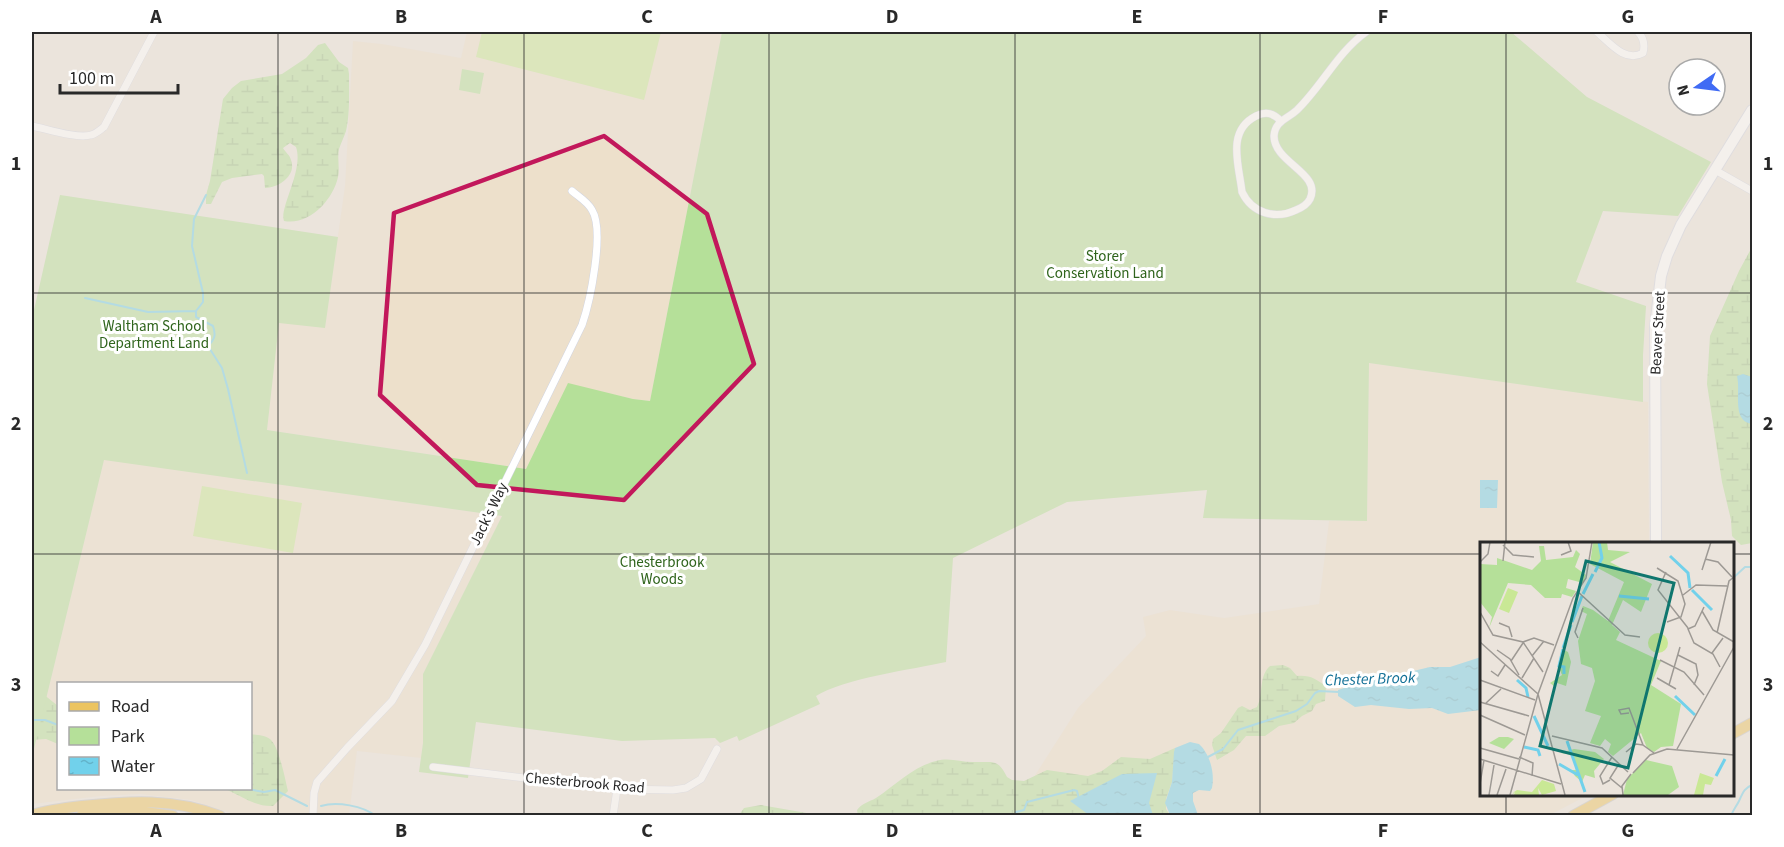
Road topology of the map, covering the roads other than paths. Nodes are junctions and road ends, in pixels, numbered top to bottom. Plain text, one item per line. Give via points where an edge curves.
1 (154, 32) edge
2 (1366, 32) edge
3 (1597, 32) edge
4 (1638, 32) edge
5 (1752, 110) edge
6 (1281, 121) junction
7 (32, 126) edge
8 (1715, 170) junction
9 (1752, 190) edge
10 (572, 191) dead end
11 (1656, 542) edge
12 (1752, 723) edge
13 (1733, 733) edge
14 (717, 749) dead end
15 (433, 767) dead end
16 (617, 789) junction
17 (1611, 796) edge
18 (32, 815) edge
19 (81, 816) edge
20 (173, 816) edge
21 (220, 816) edge
22 (312, 816) edge
23 (613, 816) edge
24 (1573, 816) edge

1 - 7 street via 104,127 97,133 81,135
2 - 6 street via 1344,51 1306,101
3 - 4 street via 1631,57 1643,53 1645,48
5 - 8 main road, Beaver Street
6 - 6 street via 1275,115 1260,114 1245,124 1236,138 1246,200 1254,208 1278,215 1290,213 1311,198 1308,180 1278,151 1274,135
8 - 9 street
8 - 11 main road, Beaver Street via 1673,242 1658,296
10 - 22 street, Jack's Way via 592,209 598,231 582,325 425,645 381,714 317,782
12 - 13 main road
14 - 16 street, Chesterbrook Road via 700,779 686,788
15 - 16 street, Chesterbrook Road
16 - 23 street
17 - 24 main road
18 - 21 main road via 146,801 185,805
19 - 20 main road via 137,811

